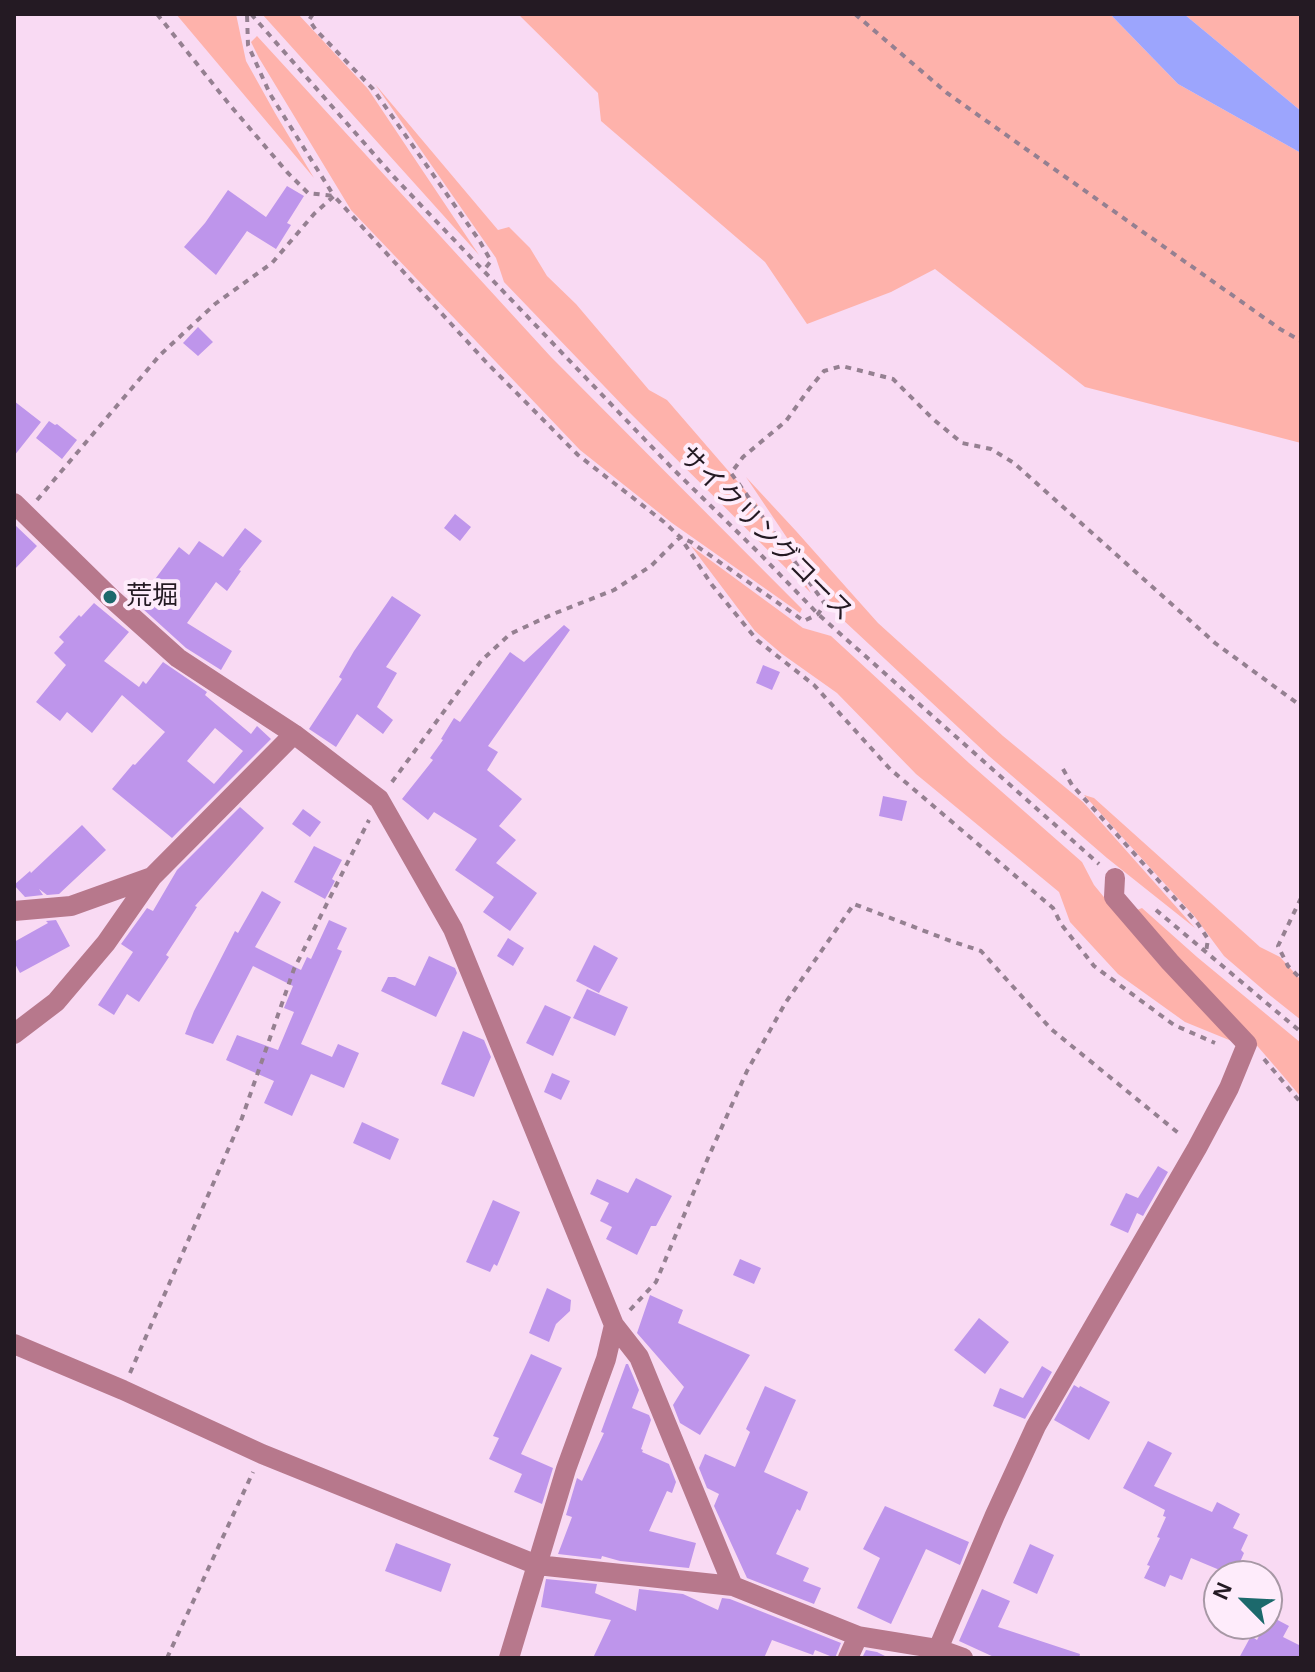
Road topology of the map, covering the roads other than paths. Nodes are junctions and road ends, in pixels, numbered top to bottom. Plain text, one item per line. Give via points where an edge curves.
1 (20, 509) edge
2 (294, 734) junction
3 (152, 877) junction
4 (1115, 878) road end
5 (14, 911) edge
6 (14, 1034) edge
7 (614, 1325) junction
8 (14, 1344) edge
9 (537, 1565) junction
10 (733, 1586) junction
11 (858, 1636) junction
12 (938, 1649) junction
13 (509, 1658) edge
14 (848, 1658) edge
15 (963, 1658) edge

1 - 2 street via 178,658
2 - 3 street
2 - 7 street via 379,799 453,929
3 - 5 street via 71,906
3 - 6 street via 56,1002
4 - 12 street via 1114,897 1247,1044 1197,1148 1036,1426
7 - 9 street
7 - 10 street via 639,1357
8 - 9 street via 262,1454
9 - 10 street
9 - 13 street
10 - 11 street
11 - 12 street
11 - 14 street
12 - 15 street

